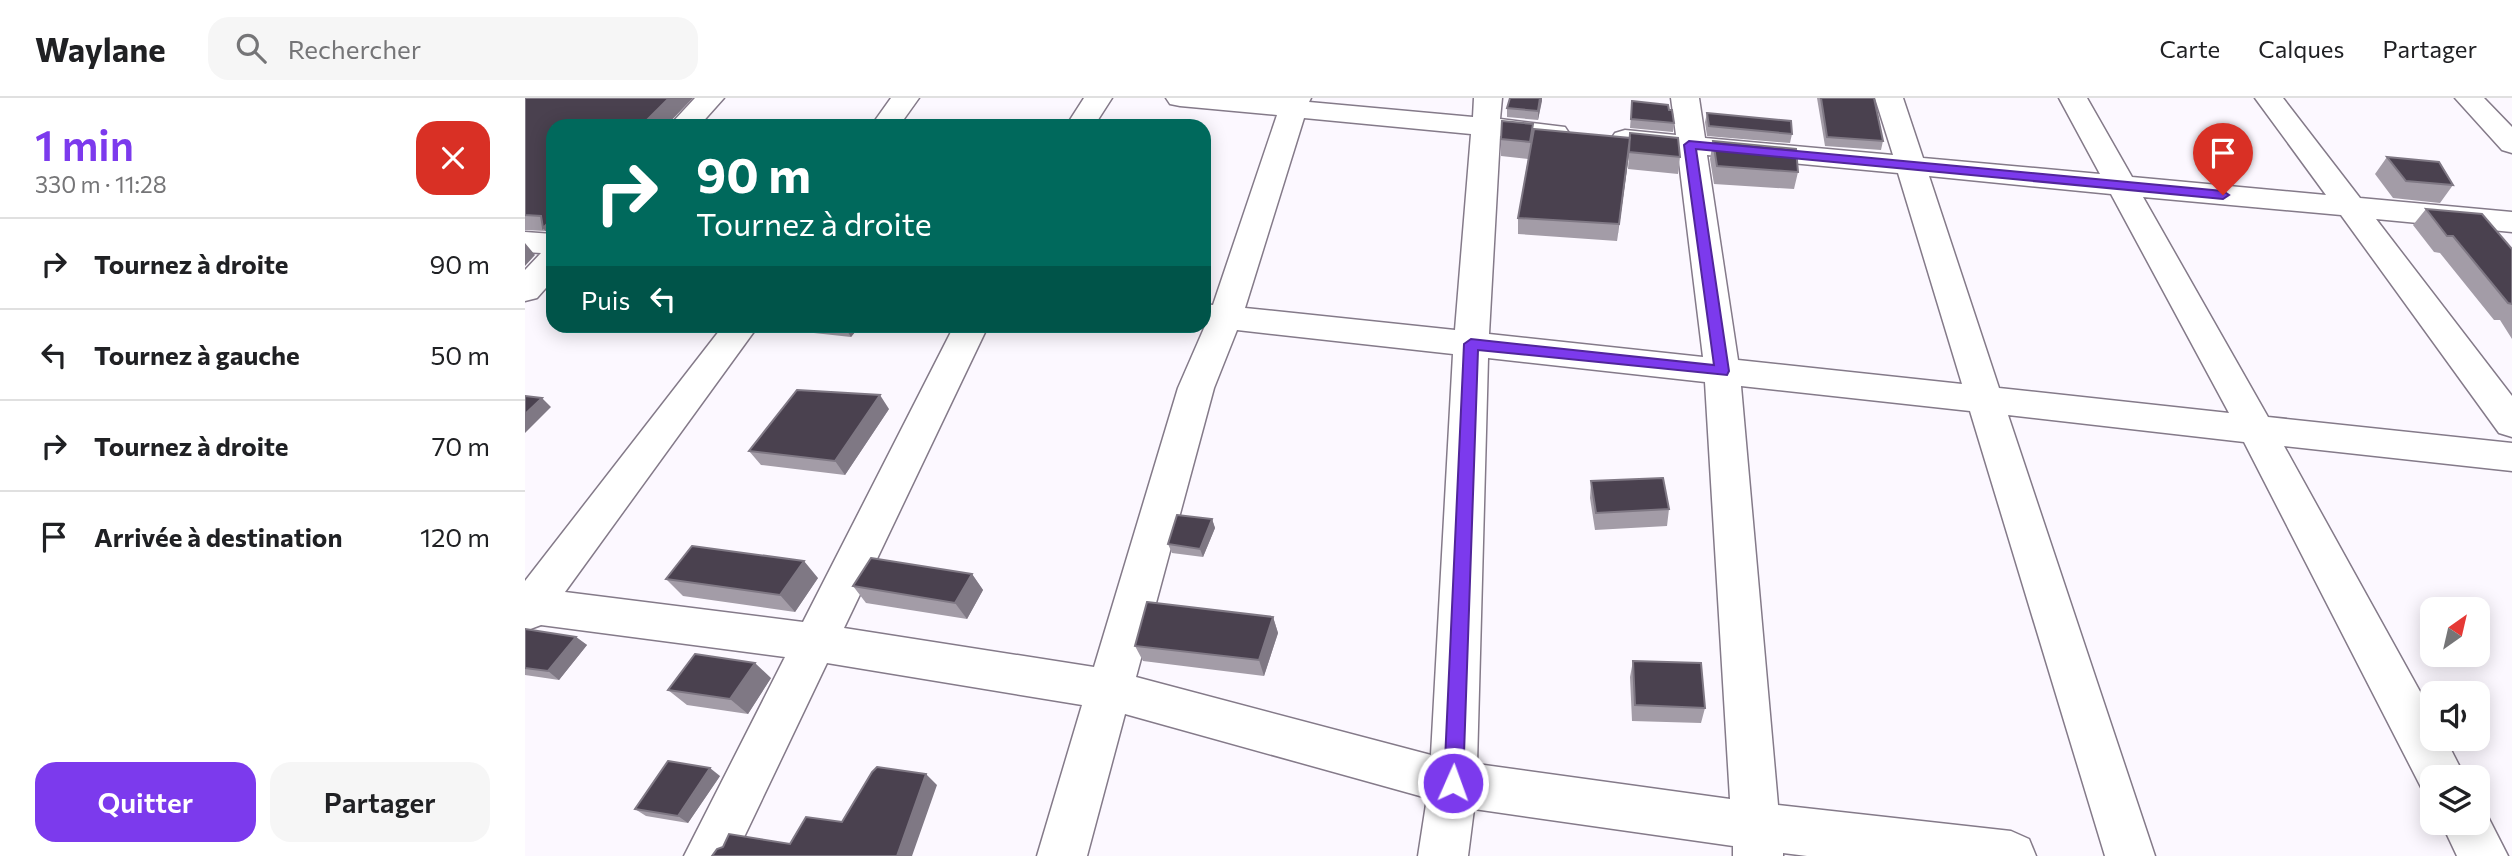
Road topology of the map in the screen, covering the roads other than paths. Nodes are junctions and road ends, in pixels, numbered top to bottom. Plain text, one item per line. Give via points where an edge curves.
1 (710, 98) edge
2 (905, 98) edge
3 (1098, 98) edge
4 (1180, 98) edge
5 (1685, 98) edge
6 (1889, 98) edge
7 (2073, 98) edge
8 (2269, 98) edge
9 (2469, 98) edge
10 (1296, 103) edge
11 (1487, 112) edge
12 (690, 119) edge
13 (890, 119) edge
14 (1084, 119) edge
15 (2512, 144) edge
16 (1689, 145) junction
17 (1912, 166) junction
18 (2121, 185) junction
19 (2351, 207) junction
20 (2512, 222) edge
21 (525, 242) edge
22 (546, 244) edge
23 (546, 268) edge
24 (525, 290) edge
25 (1215, 317) edge
26 (736, 333) edge
27 (968, 333) edge
28 (1211, 333) edge
29 (1471, 344) junction
30 (1722, 371) junction
31 (1985, 400) junction
32 (2512, 423) edge
33 (2256, 429) junction
34 (2512, 457) edge
35 (527, 608) edge
36 (816, 642) junction
37 (1110, 690) junction
38 (2435, 765) edge
39 (1453, 783) junction
40 (2472, 835) edge
41 (1757, 841) edge
42 (709, 856) edge
43 (1062, 856) edge
44 (1443, 856) edge
45 (2011, 856) edge
46 (2130, 856) edge
47 (2483, 856) edge

1 - 12 street
2 - 13 street
3 - 14 street
4 - 10 street
5 - 16 street
6 - 17 street
7 - 18 street
8 - 19 street
9 - 15 street
10 - 11 street
10 - 25 street
11 - 16 street via 1587,136
11 - 29 street
16 - 17 street
16 - 30 street
17 - 18 street
17 - 31 street
18 - 19 street
18 - 33 street
19 - 20 street
19 - 32 street
21 - 22 street
23 - 24 street
25 - 29 street
26 - 35 street
27 - 36 street
28 - 37 street
29 - 30 street
29 - 39 street
30 - 31 street
30 - 41 street
31 - 33 street
31 - 46 street
33 - 34 street
33 - 38 street
35 - 36 street
36 - 37 street
36 - 42 street
37 - 39 street
37 - 43 street
39 - 41 street
39 - 44 street
40 - 47 street
41 - 45 street

